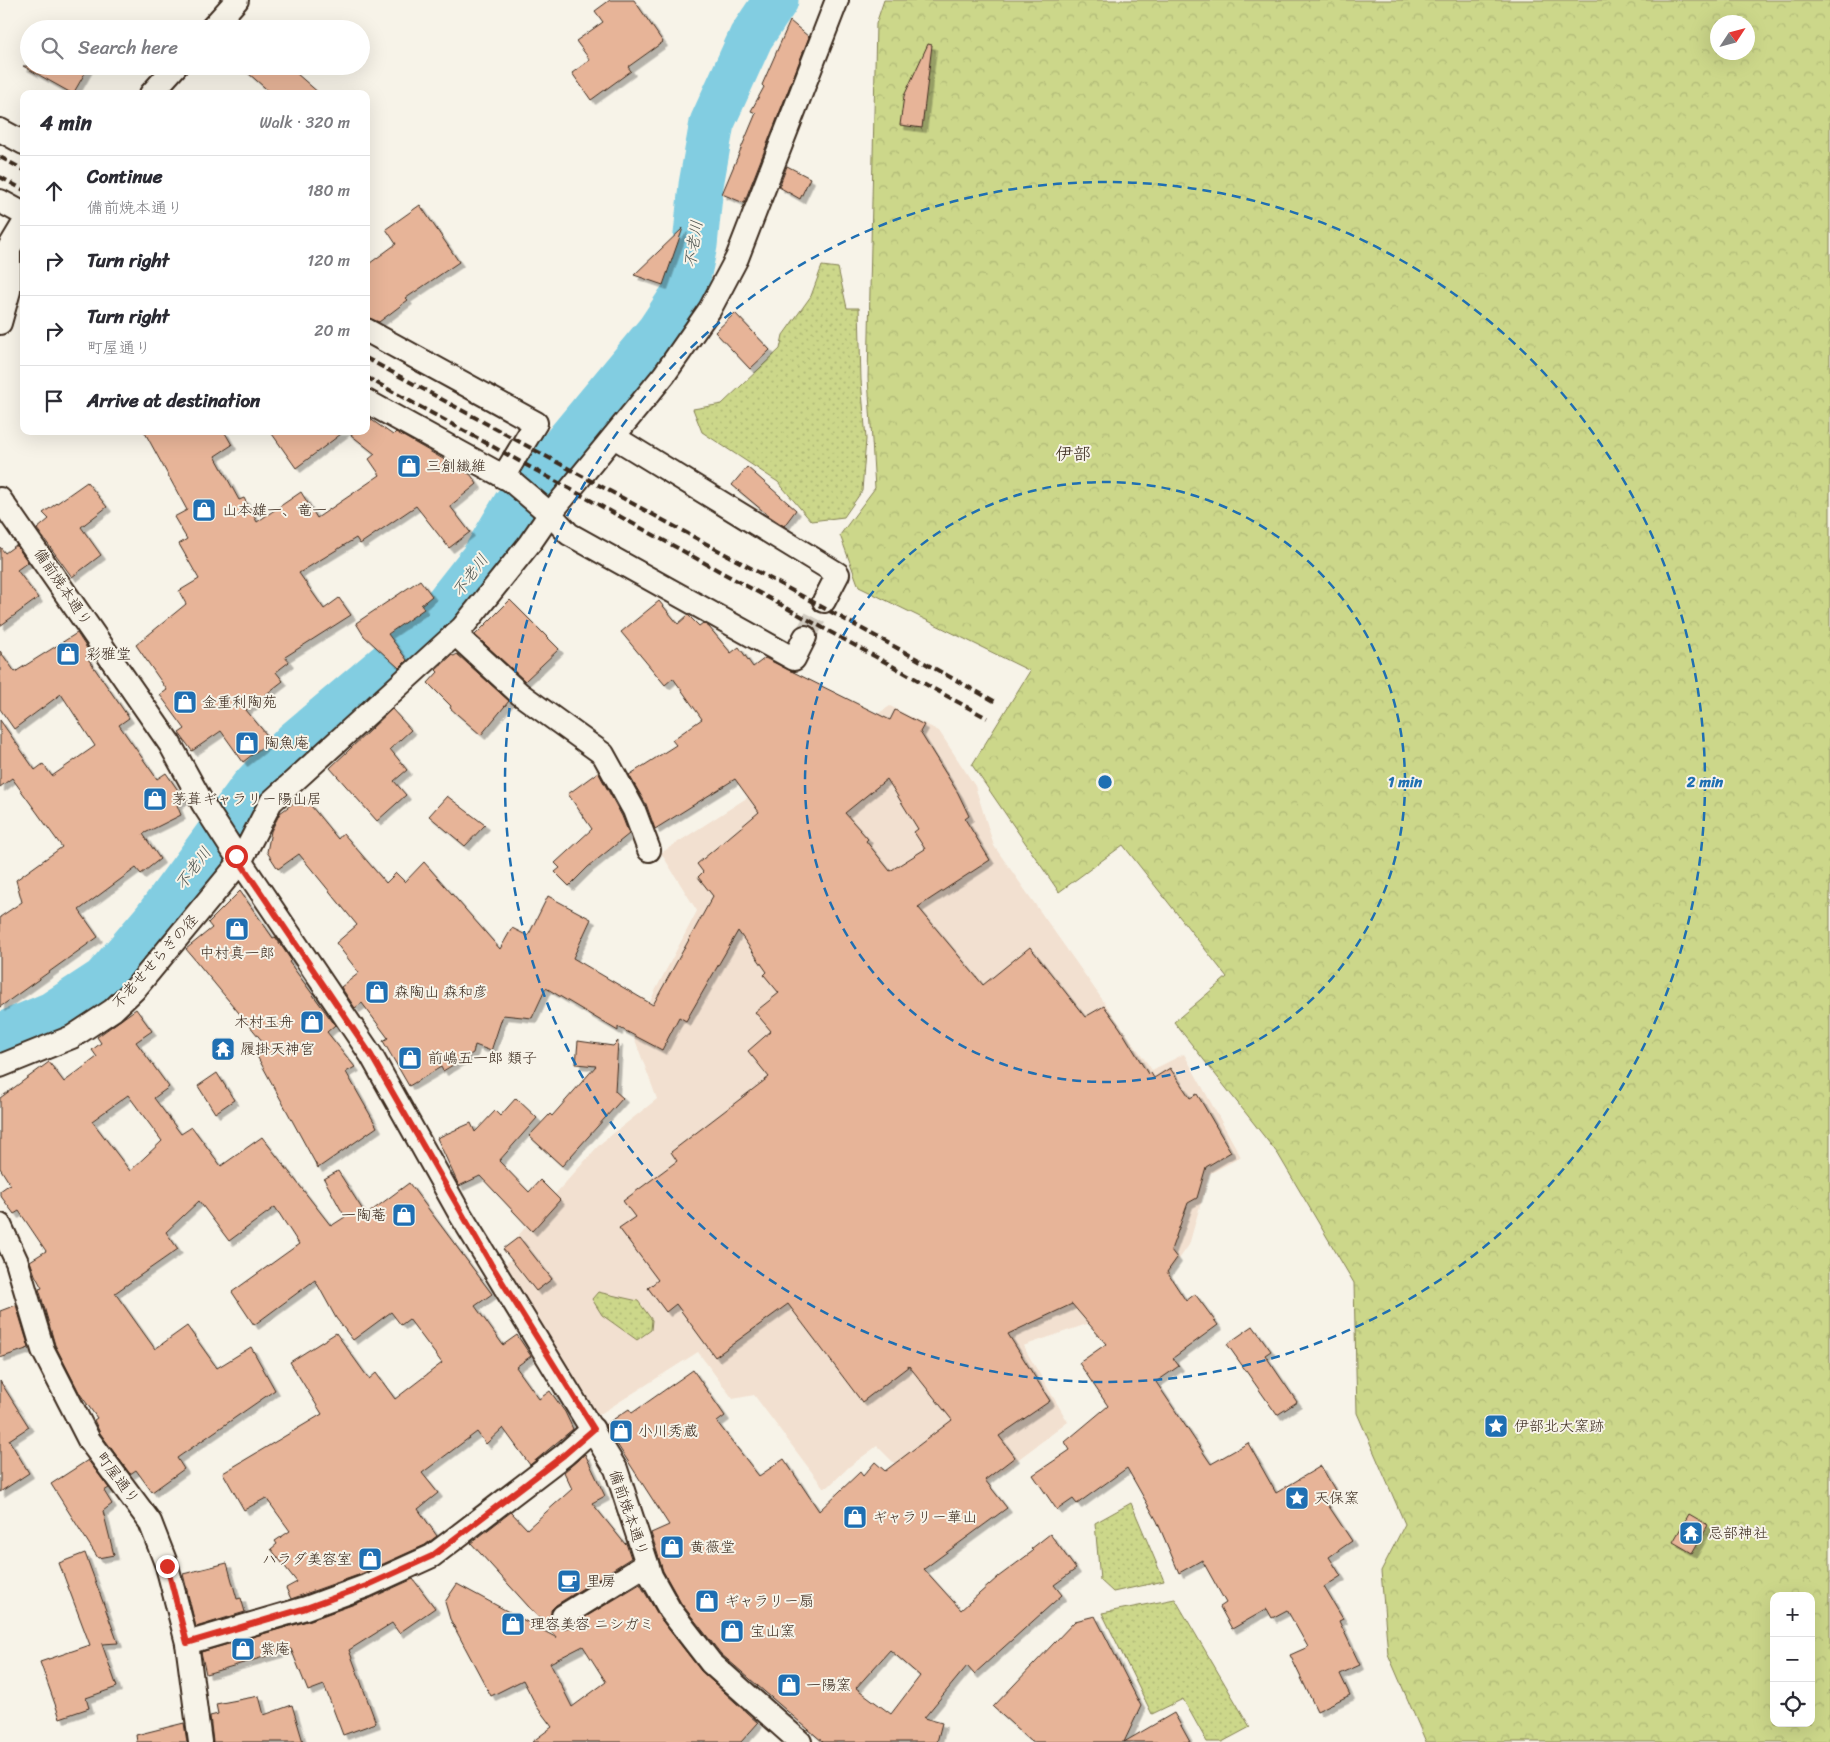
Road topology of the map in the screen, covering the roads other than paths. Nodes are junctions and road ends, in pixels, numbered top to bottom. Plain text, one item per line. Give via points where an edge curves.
1 (237, 0) edge
2 (837, 0) edge
3 (219, 20) edge
4 (168, 75) edge
5 (155, 90) edge
6 (0, 130) edge
7 (20, 141) edge
8 (0, 200) edge
9 (20, 212) edge
10 (20, 230) edge
11 (0, 324) edge
12 (370, 332) edge
13 (370, 403) edge
14 (614, 437) junction
15 (506, 478) junction
16 (0, 499) edge
17 (544, 509) junction
18 (824, 601) tunnel mouth
19 (455, 634) junction
20 (805, 637) tunnel mouth
21 (648, 850) dead end
22 (237, 857) junction
23 (0, 1066) edge
24 (0, 1225) edge
25 (594, 1429) junction
26 (647, 1564) junction
27 (563, 1616) dead end
28 (187, 1643) junction
29 (200, 1742) edge
30 (800, 1742) edge

1 - 3 street
2 - 14 street, 不老せせらぎの径 via 737,258 710,310
4 - 5 street
6 - 7 street
8 - 9 street
10 - 11 street via 9,248 9,290
12 - 15 street via 536,423
13 - 15 street
14 - 17 street, 不老せせらぎの径
14 - 18 street via 838,574
15 - 17 street
16 - 22 street, 備前焼本通り via 170,744
17 - 19 street, 不老せせらぎの径 via 524,551
17 - 20 street via 569,534 794,659
19 - 21 street via 520,694 603,754 634,810
19 - 22 street, 不老せせらぎの径 via 272,802
22 - 23 street, 不老せせらぎの径 via 135,989 113,1010 72,1037
22 - 25 street, 備前焼本通り via 371,1055 491,1264
24 - 28 street, 町屋通り via 17,1262 43,1350 89,1440 150,1522 167,1566
25 - 26 street, 備前焼本通り via 616,1469
25 - 28 street via 432,1556 366,1586 306,1608
26 - 27 street
26 - 30 street, 備前焼本通り via 650,1576 670,1610 711,1663
28 - 29 street, 町屋通り

